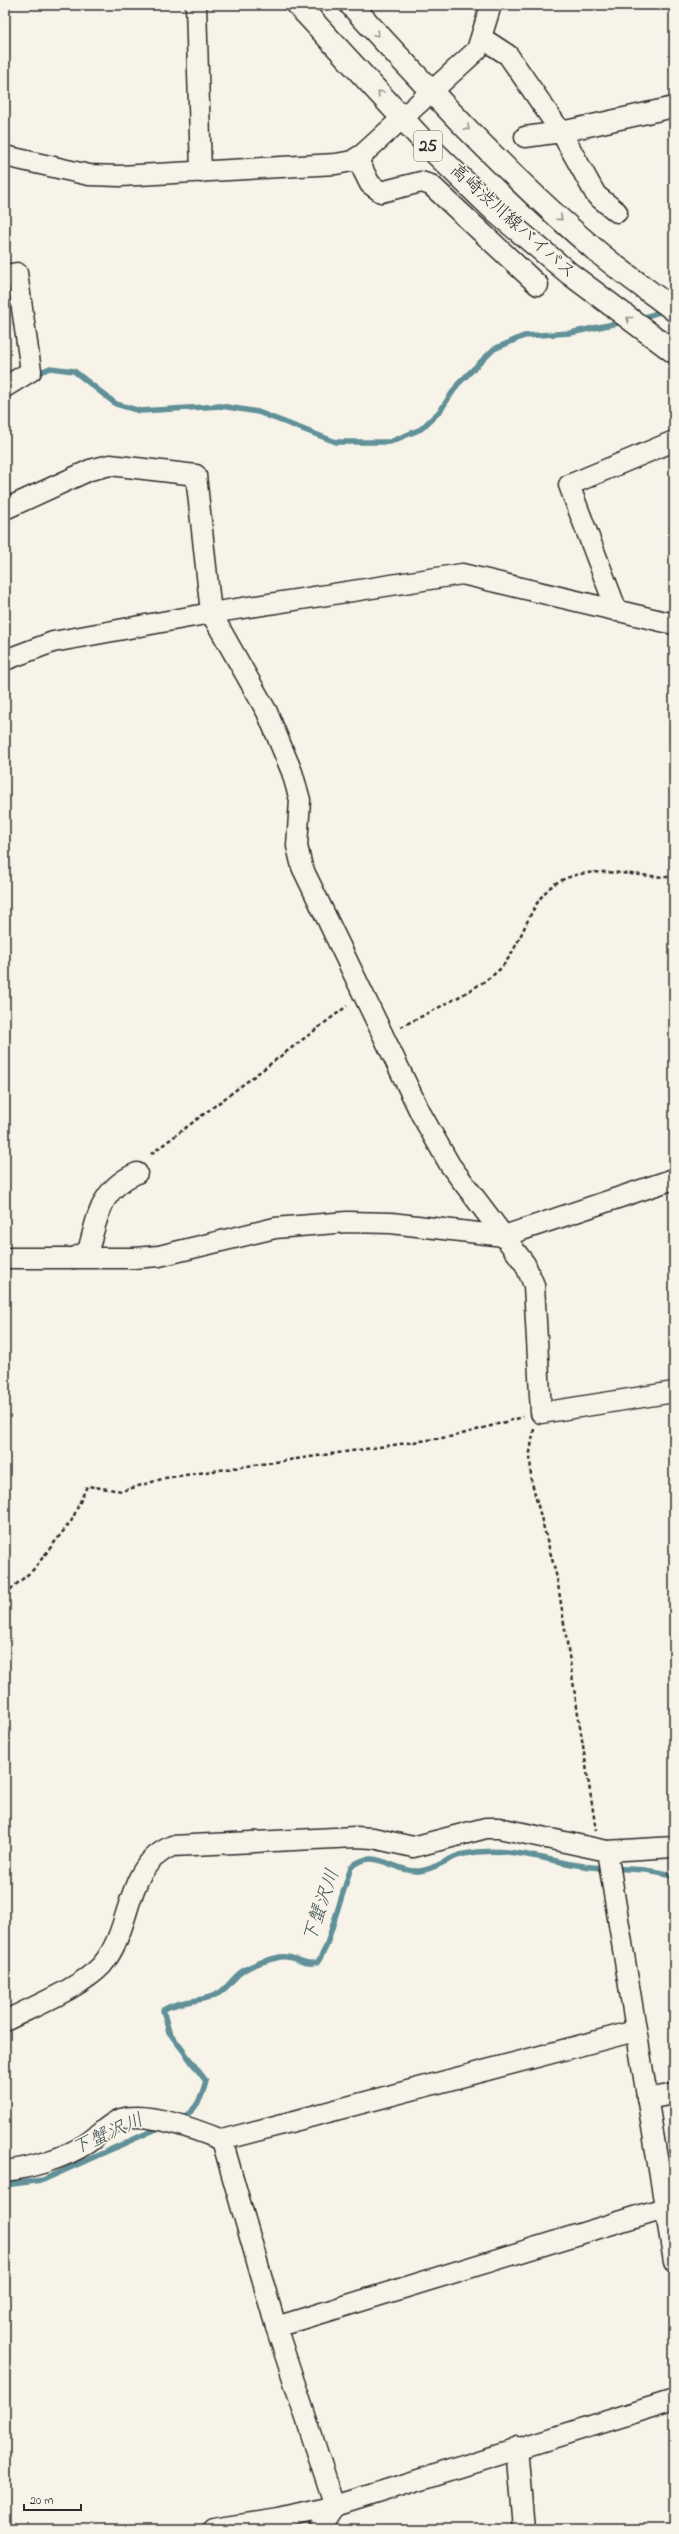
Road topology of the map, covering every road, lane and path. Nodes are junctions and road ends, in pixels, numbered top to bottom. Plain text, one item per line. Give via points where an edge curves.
1 (196, 5) edge
2 (298, 5) edge
3 (351, 5) edge
4 (490, 5) edge
5 (482, 38) junction
6 (430, 91) junction
7 (674, 107) edge
8 (402, 117) junction
9 (561, 132) junction
10 (525, 137) dead end
11 (5, 156) edge
12 (357, 158) junction
13 (201, 172) junction
14 (617, 212) dead end
15 (5, 274) edge
16 (538, 284) dead end
17 (674, 310) edge
18 (667, 348) edge
19 (5, 387) edge
20 (674, 441) edge
21 (5, 509) edge
22 (617, 611) junction
23 (211, 613) junction
24 (674, 624) edge
25 (5, 660) edge
26 (674, 877) edge
27 (364, 994) junction
28 (385, 1036) junction
29 (151, 1154) dead end
30 (137, 1173) dead end
31 (674, 1179) edge
32 (504, 1236) junction
33 (5, 1258) edge
34 (74, 1258) junction
35 (674, 1392) edge
36 (541, 1413) junction
37 (5, 1594) edge
38 (674, 1847) edge
39 (603, 1850) junction
40 (5, 2021) edge
41 (635, 2031) junction
42 (674, 2094) edge
43 (647, 2099) junction
44 (222, 2140) junction
45 (5, 2171) edge
46 (670, 2206) edge
47 (674, 2262) edge
48 (276, 2327) junction
49 (674, 2400) edge
50 (517, 2447) junction
51 (336, 2506) junction
52 (213, 2529) edge
53 (320, 2529) edge
54 (524, 2529) edge

1 - 13 street
8 -> 2 main road, 高崎渋川線バイパス / 25
3 -> 6 main road, 高崎渋川線バイパス / 25
4 - 5 street
5 - 6 street via 477,50
5 - 9 street via 508,55
6 - 8 street
6 -> 17 main road, 高崎渋川線バイパス / 25 via 526,187 600,254
7 - 9 street
8 - 12 street
18 -> 8 main road, 高崎渋川線バイパス / 25 via 570,274 497,213
9 - 10 street
9 - 14 street via 596,195
11 - 13 street via 89,175
12 - 13 street via 336,164
12 - 16 street via 370,184 381,192 421,182 431,185
15 - 19 street via 17,273 31,370
20 - 22 street via 569,485
21 - 23 street via 90,470 110,465 196,475
22 - 23 street via 462,574
22 - 24 street
23 - 25 street via 53,642
23 - 27 street via 267,712 292,772 300,800 297,846 302,867
26 - 28 path via 598,872 561,880 539,898 516,948 498,971
27 - 28 street
27 - 29 path
28 - 32 street via 421,1114 450,1165
30 - 34 street via 117,1184 104,1199 88,1251
31 - 32 street
32 - 34 street via 391,1223 346,1222 275,1228 159,1256
32 - 36 street via 525,1264 534,1285
33 - 34 street
35 - 36 street
36 - 37 path via 455,1436 165,1478 122,1491 87,1486 72,1520 33,1570
36 - 39 path via 535,1423 530,1452 531,1478 557,1578
38 - 39 street
39 - 40 street via 499,1828 486,1828 413,1847 373,1838 355,1837 172,1846 151,1858 142,1869 118,1938 101,1965 81,1981
39 - 41 street
41 - 43 street
41 - 44 street
42 - 43 street
43 - 46 street
44 - 45 street via 155,2118 121,2119 85,2145 28,2168
44 - 48 street
46 - 47 street
46 - 48 street
48 - 51 street
49 - 50 street
50 - 51 street
50 - 54 street
51 - 52 street
51 - 53 street

